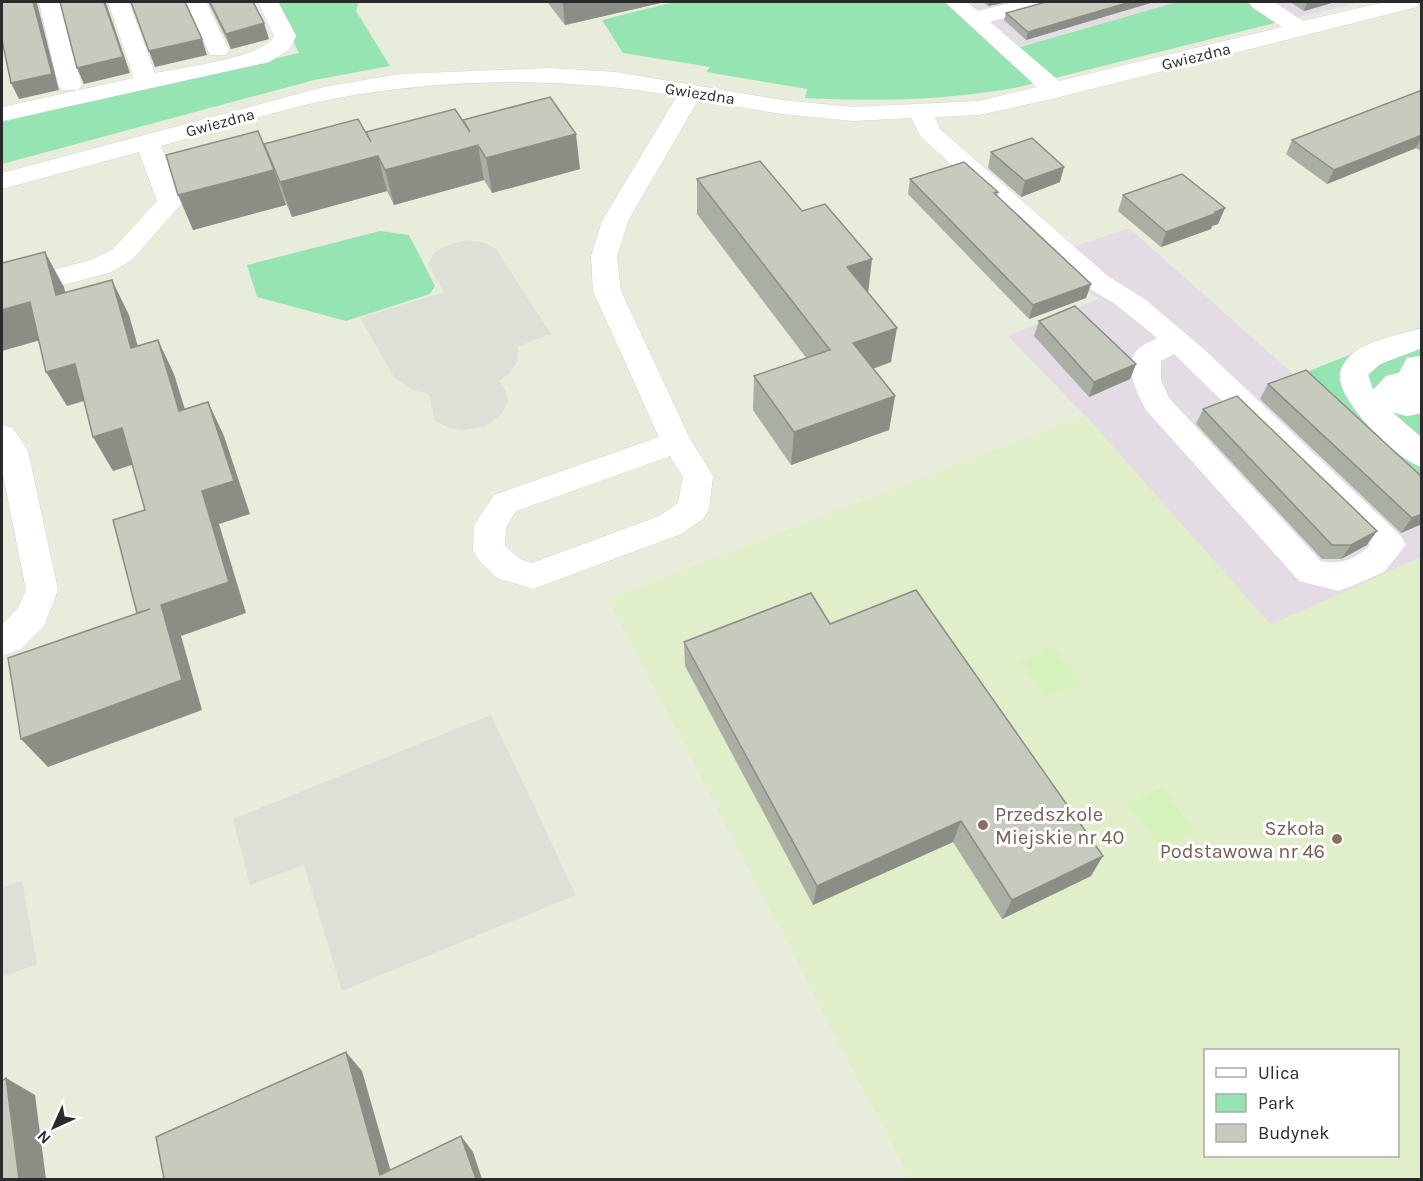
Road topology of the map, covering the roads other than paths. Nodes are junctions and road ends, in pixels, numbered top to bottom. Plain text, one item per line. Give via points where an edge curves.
1 (49, 2) edge
2 (118, 2) edge
3 (196, 2) edge
4 (268, 2) edge
5 (955, 2) edge
6 (1036, 2) edge
7 (1260, 2) edge
8 (1399, 3) edge
9 (975, 19) junction
10 (1422, 19) edge
11 (1300, 30) junction
12 (218, 50) dead end
13 (147, 83) junction
14 (70, 85) dead end
15 (1056, 91) junction
16 (691, 92) junction
17 (921, 112) junction
18 (2, 114) edge
19 (147, 142) junction
20 (2, 181) edge
21 (2, 292) edge
22 (1176, 340) junction
23 (1416, 364) edge
24 (2, 436) edge
25 (677, 442) junction
26 (1416, 442) edge
27 (2, 642) edge

1 - 14 street
2 - 13 street
3 - 12 street
4 - 13 street via 285,36 273,51 246,62
5 - 9 street
6 - 9 street
7 - 11 street
8 - 10 street, Gwiezdna
8 - 11 street, Gwiezdna
9 - 15 street
11 - 15 street, Gwiezdna
13 - 18 street
15 - 17 street, Gwiezdna via 979,108
16 - 17 street, Gwiezdna via 782,107
16 - 19 street, Gwiezdna via 616,79 550,75 400,81 332,92
16 - 25 street via 615,221 604,256 607,291
17 - 22 street via 928,132 957,159 1098,282 1125,295
19 - 20 street, Gwiezdna
19 - 21 street via 170,202 122,255 100,267
22 - 22 street via 1390,545 1373,563 1338,578 1311,572 1187,439 1156,403 1147,380 1147,356
23 - 26 street via 1369,357 1357,365 1353,375 1361,398
24 - 27 street via 13,451 42,590 32,616
25 - 25 street via 698,476 693,509 670,525 533,576 509,569 489,550 490,525 505,503

